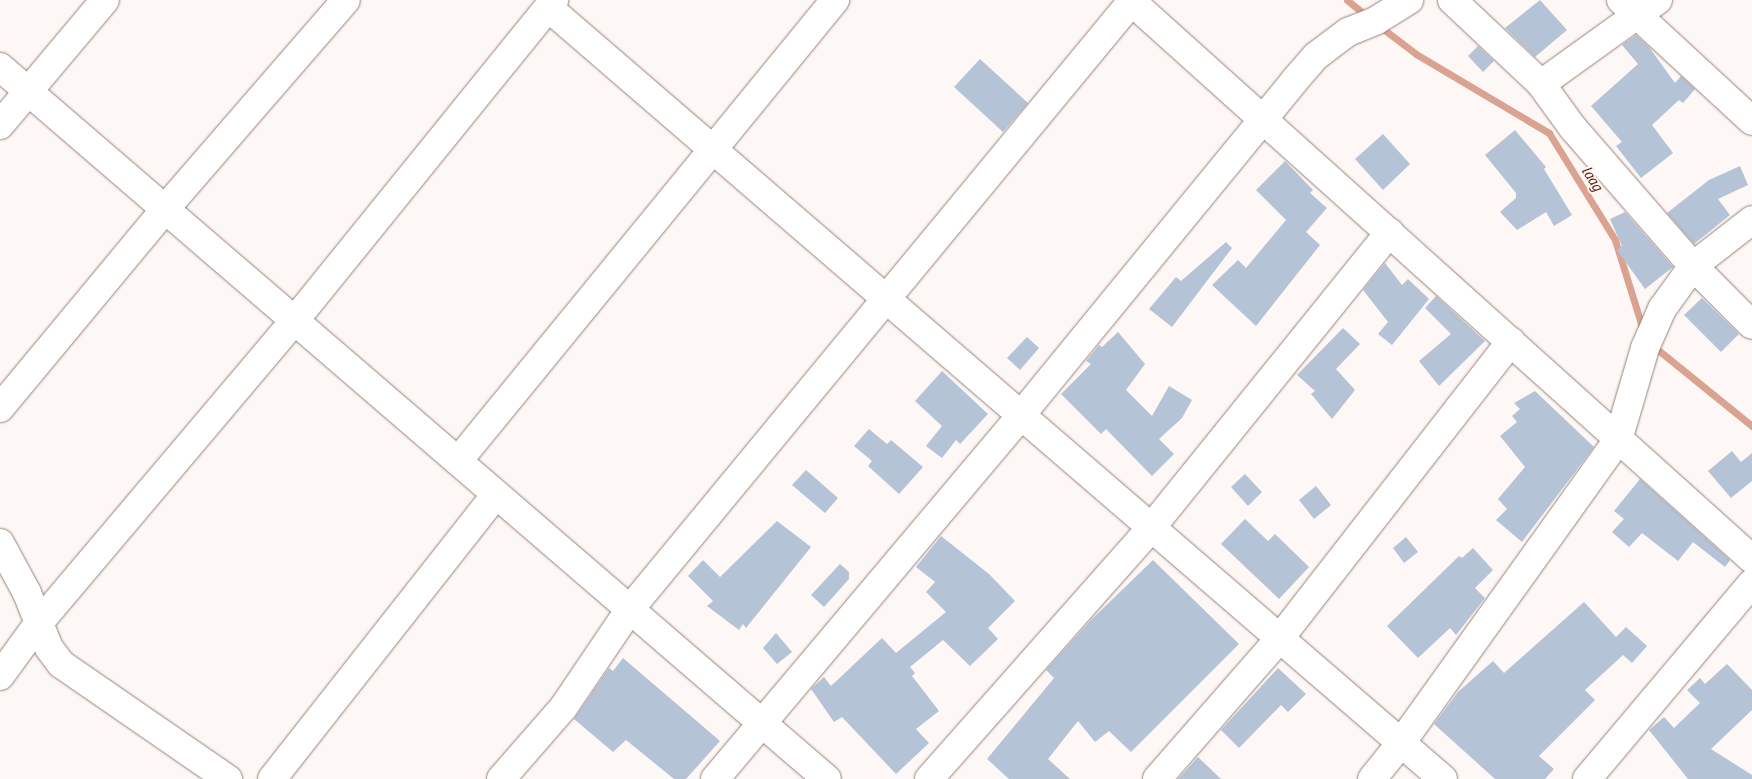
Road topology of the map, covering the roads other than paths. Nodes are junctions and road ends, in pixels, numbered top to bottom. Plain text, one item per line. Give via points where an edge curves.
1 (105, 0) edge
2 (346, 0) edge
3 (834, 0) edge
4 (1132, 0) edge
5 (1409, 0) edge
6 (1452, 0) edge
7 (553, 3) edge
8 (1639, 5) edge
9 (0, 67) edge
10 (1541, 84) junction
11 (29, 91) junction
12 (1264, 119) junction
13 (1752, 121) edge
14 (0, 125) edge
15 (712, 150) junction
16 (165, 209) junction
17 (1752, 220) edge
18 (1390, 232) junction
19 (1693, 266) junction
20 (887, 300) junction
21 (295, 320) junction
22 (1752, 325) edge
23 (1511, 341) junction
24 (0, 408) edge
25 (1021, 415) junction
26 (1618, 440) junction
27 (458, 462) junction
28 (496, 494) junction
29 (1151, 528) junction
30 (0, 543) edge
31 (1752, 559) edge
32 (1752, 583) edge
33 (630, 609) junction
34 (38, 624) junction
35 (1280, 638) junction
36 (0, 676) edge
37 (762, 723) junction
38 (1401, 743) junction
39 (228, 779) edge
40 (272, 779) edge
41 (501, 779) edge
42 (715, 779) edge
43 (827, 779) edge
44 (929, 779) edge
45 (1157, 779) edge
46 (1372, 779) edge
47 (1443, 779) edge
48 (1587, 779) edge

1 - 11 street
2 - 16 street
3 - 15 street
4 - 12 street
4 - 20 street
5 - 12 street via 1377,20 1348,32 1316,56
6 - 10 street
7 - 15 street
7 - 21 street
8 - 10 street
8 - 13 street
9 - 11 street
10 - 19 street via 1573,128
11 - 14 street
11 - 16 street
12 - 18 street
12 - 25 street
15 - 20 street
15 - 27 street
16 - 21 street
16 - 24 street
17 - 19 street
18 - 23 street
18 - 29 street
19 - 22 street
19 - 26 street via 1662,309 1645,348
20 - 25 street
20 - 33 street
21 - 27 street
21 - 34 street
23 - 26 street
23 - 35 street
25 - 29 street
25 - 37 street
26 - 31 street
26 - 38 street
27 - 28 street
28 - 33 street
28 - 40 street
29 - 35 street
29 - 44 street
30 - 34 street via 27,593
32 - 48 street
33 - 37 street
33 - 41 street via 563,708
34 - 36 street
34 - 39 street via 61,664
35 - 38 street
35 - 45 street
37 - 42 street
37 - 43 street
38 - 46 street
38 - 47 street

